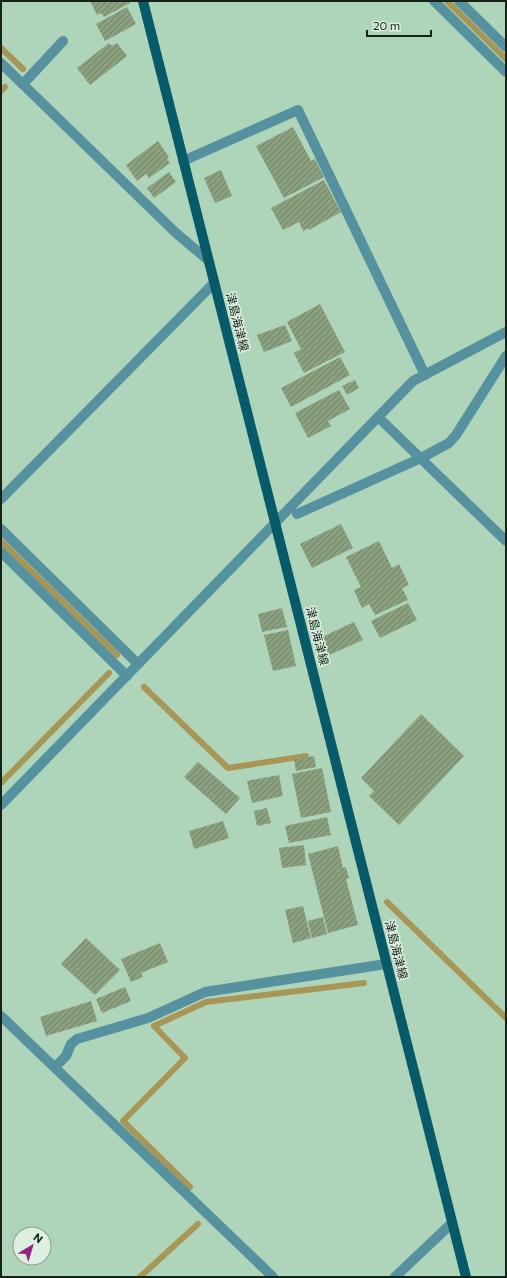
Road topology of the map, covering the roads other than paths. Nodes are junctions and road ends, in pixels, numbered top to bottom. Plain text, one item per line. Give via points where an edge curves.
1 (143, 1) edge
2 (434, 1) edge
3 (459, 1) edge
4 (63, 41) dead end
5 (506, 47) edge
6 (1, 63) edge
7 (506, 72) edge
8 (22, 84) junction
9 (183, 161) junction
10 (208, 260) junction
11 (214, 283) junction
12 (506, 332) edge
13 (506, 356) edge
14 (425, 375) junction
15 (378, 417) junction
16 (421, 458) junction
17 (1, 499) edge
18 (296, 514) dead end
19 (275, 524) junction
20 (1, 529) edge
21 (506, 541) edge
22 (1, 552) edge
23 (138, 664) junction
24 (127, 676) junction
25 (1, 805) edge
26 (386, 964) junction
27 (1, 1016) edge
28 (55, 1067) junction
29 (452, 1223) junction
30 (273, 1277) edge
31 (395, 1277) edge
32 (466, 1277) edge

1 - 9 main road, 津島海津線
2 - 7 street
3 - 5 street
4 - 8 street
6 - 8 street
8 - 10 street via 176,233
9 - 10 main road, 津島海津線
9 - 14 street via 298,110
10 - 11 main road, 津島海津線
11 - 17 street
11 - 19 main road, 津島海津線
12 - 14 street
13 - 16 street via 456,435 449,443
14 - 15 street via 412,381
15 - 16 street
15 - 19 street
16 - 18 street
16 - 21 street
19 - 23 street
19 - 26 main road, 津島海津線
20 - 23 street
22 - 24 street
23 - 24 street
24 - 25 street
26 - 28 street via 205,992 148,1018 77,1039
26 - 29 main road, 津島海津線
27 - 28 street
28 - 30 street
29 - 31 street
29 - 32 main road, 津島海津線

